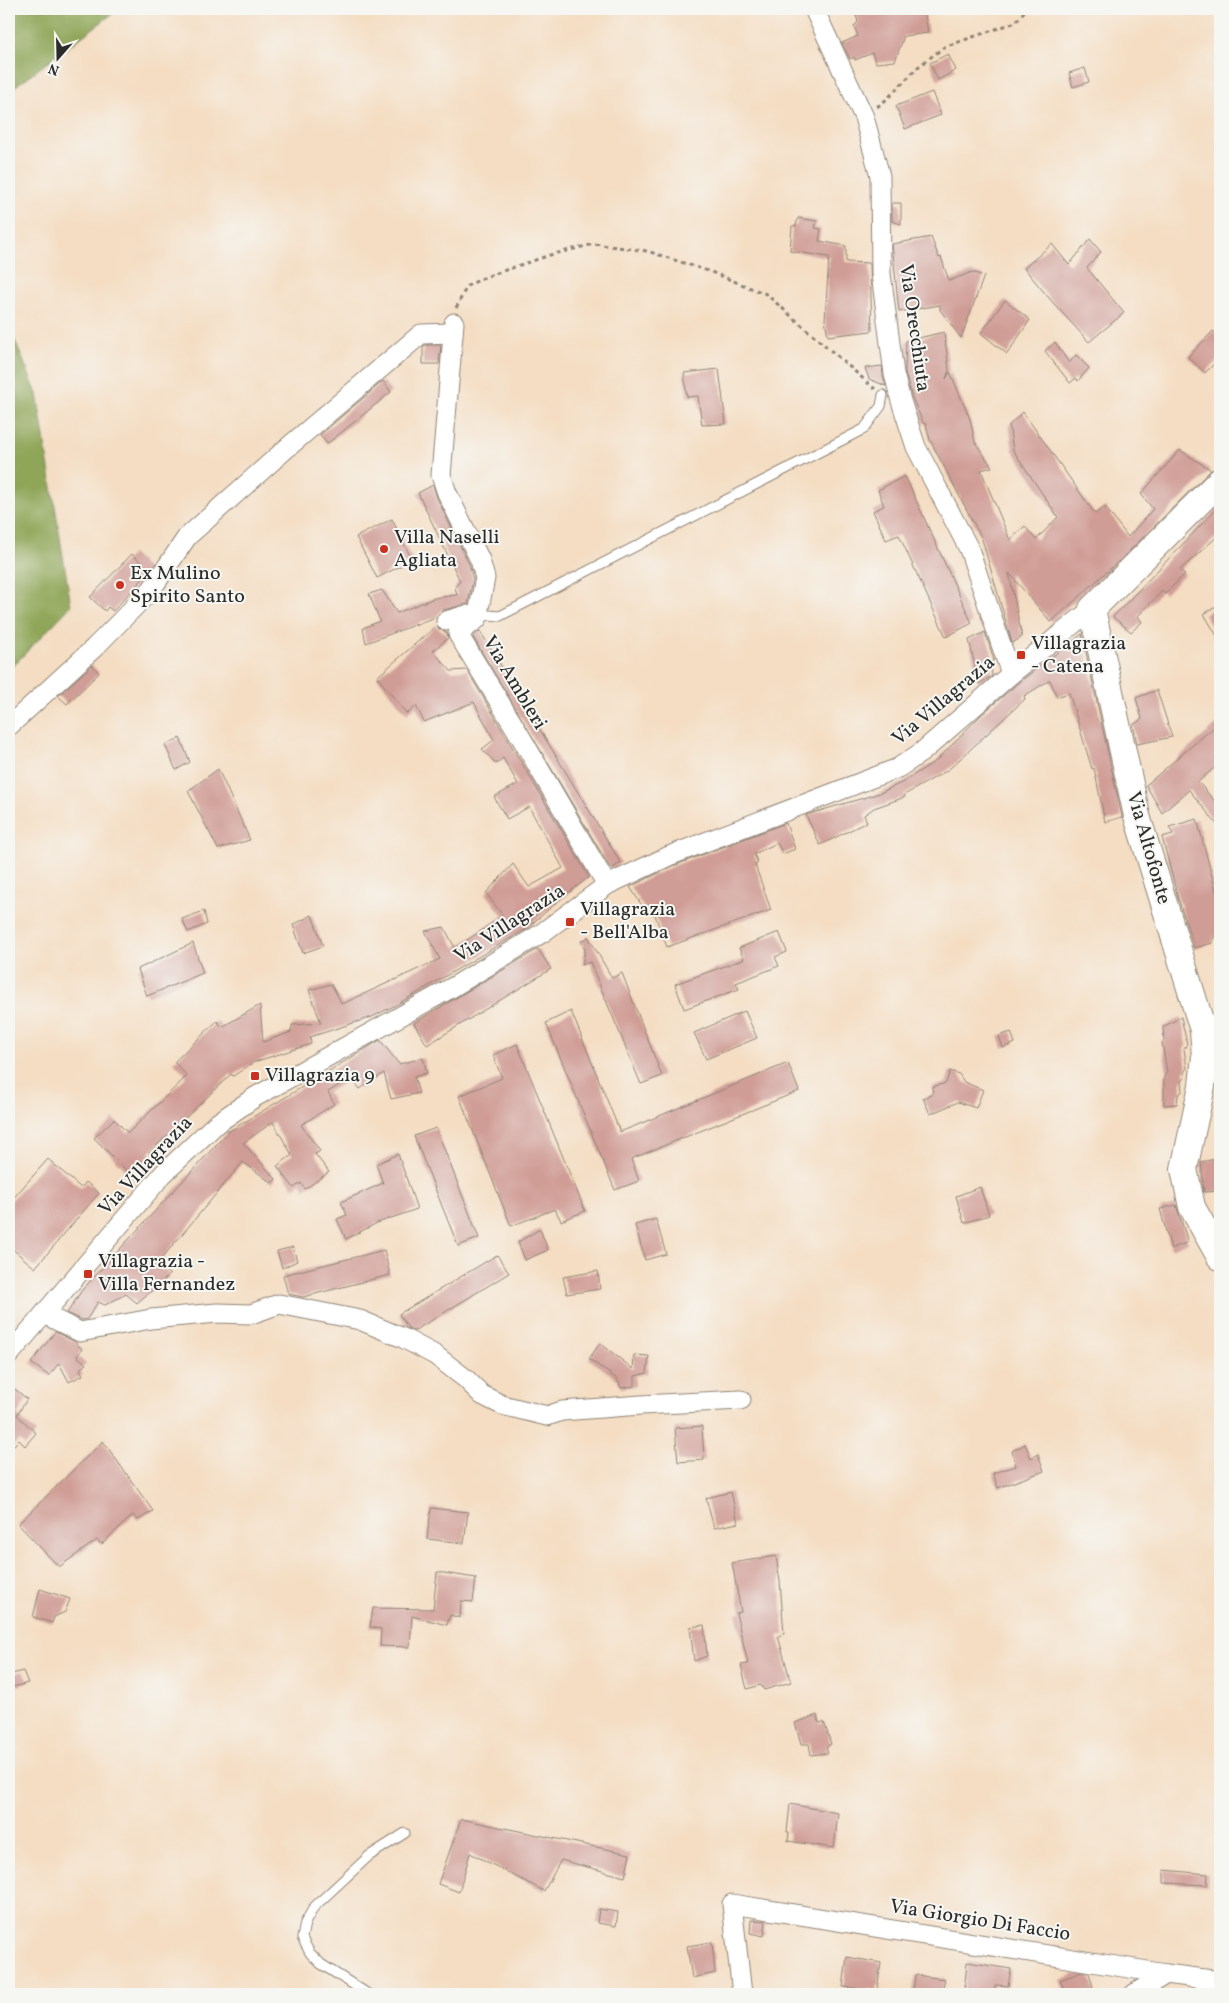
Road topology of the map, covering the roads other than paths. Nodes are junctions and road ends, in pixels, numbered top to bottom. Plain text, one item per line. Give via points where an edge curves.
1 (814, 9) edge
2 (883, 395) road end
3 (1220, 481) edge
4 (1092, 609) junction
5 (477, 619) junction
6 (446, 621) dead end
7 (1011, 674) junction
8 (9, 726) edge
9 (607, 885) junction
10 (1220, 1257) edge
11 (44, 1314) junction
12 (9, 1355) edge
13 (741, 1400) dead end
14 (404, 1833) dead end
15 (1166, 1974) junction
16 (1220, 1981) edge
17 (368, 1994) edge
18 (742, 1994) edge
19 (1134, 1994) edge

1 - 7 street, Via Orecchiuta via 864,117 880,176 881,274 894,374 901,401 916,447 969,549
2 - 5 lane via 882,406 864,429 500,616
3 - 4 main road
4 - 7 street, Via Villagrazia
4 - 10 main road, Via Altofonte via 1137,816 1203,1030 1202,1086 1184,1169 1192,1207
5 - 6 street via 466,615
5 - 8 street, Via Ambleri via 485,578 480,560 441,476 454,328 421,334 187,537 151,590
5 - 9 street, Via Ambleri via 458,634
7 - 9 street, Via Villagrazia via 922,752 898,768 669,856
9 - 11 street, Via Villagrazia via 542,932 453,987 255,1097 216,1124 163,1174
11 - 12 street, Via Villagrazia
11 - 13 street via 80,1332 151,1319 217,1313 251,1314 279,1304 360,1320 435,1355 466,1378 482,1395 502,1405 547,1416 562,1411 641,1404
14 - 17 lane via 369,1856 348,1875 314,1908 305,1923 302,1938 310,1953 321,1964
15 - 16 street, Via Giorgio Di Faccio
15 - 18 street, Via Giorgio Di Faccio via 732,1904
15 - 19 street

